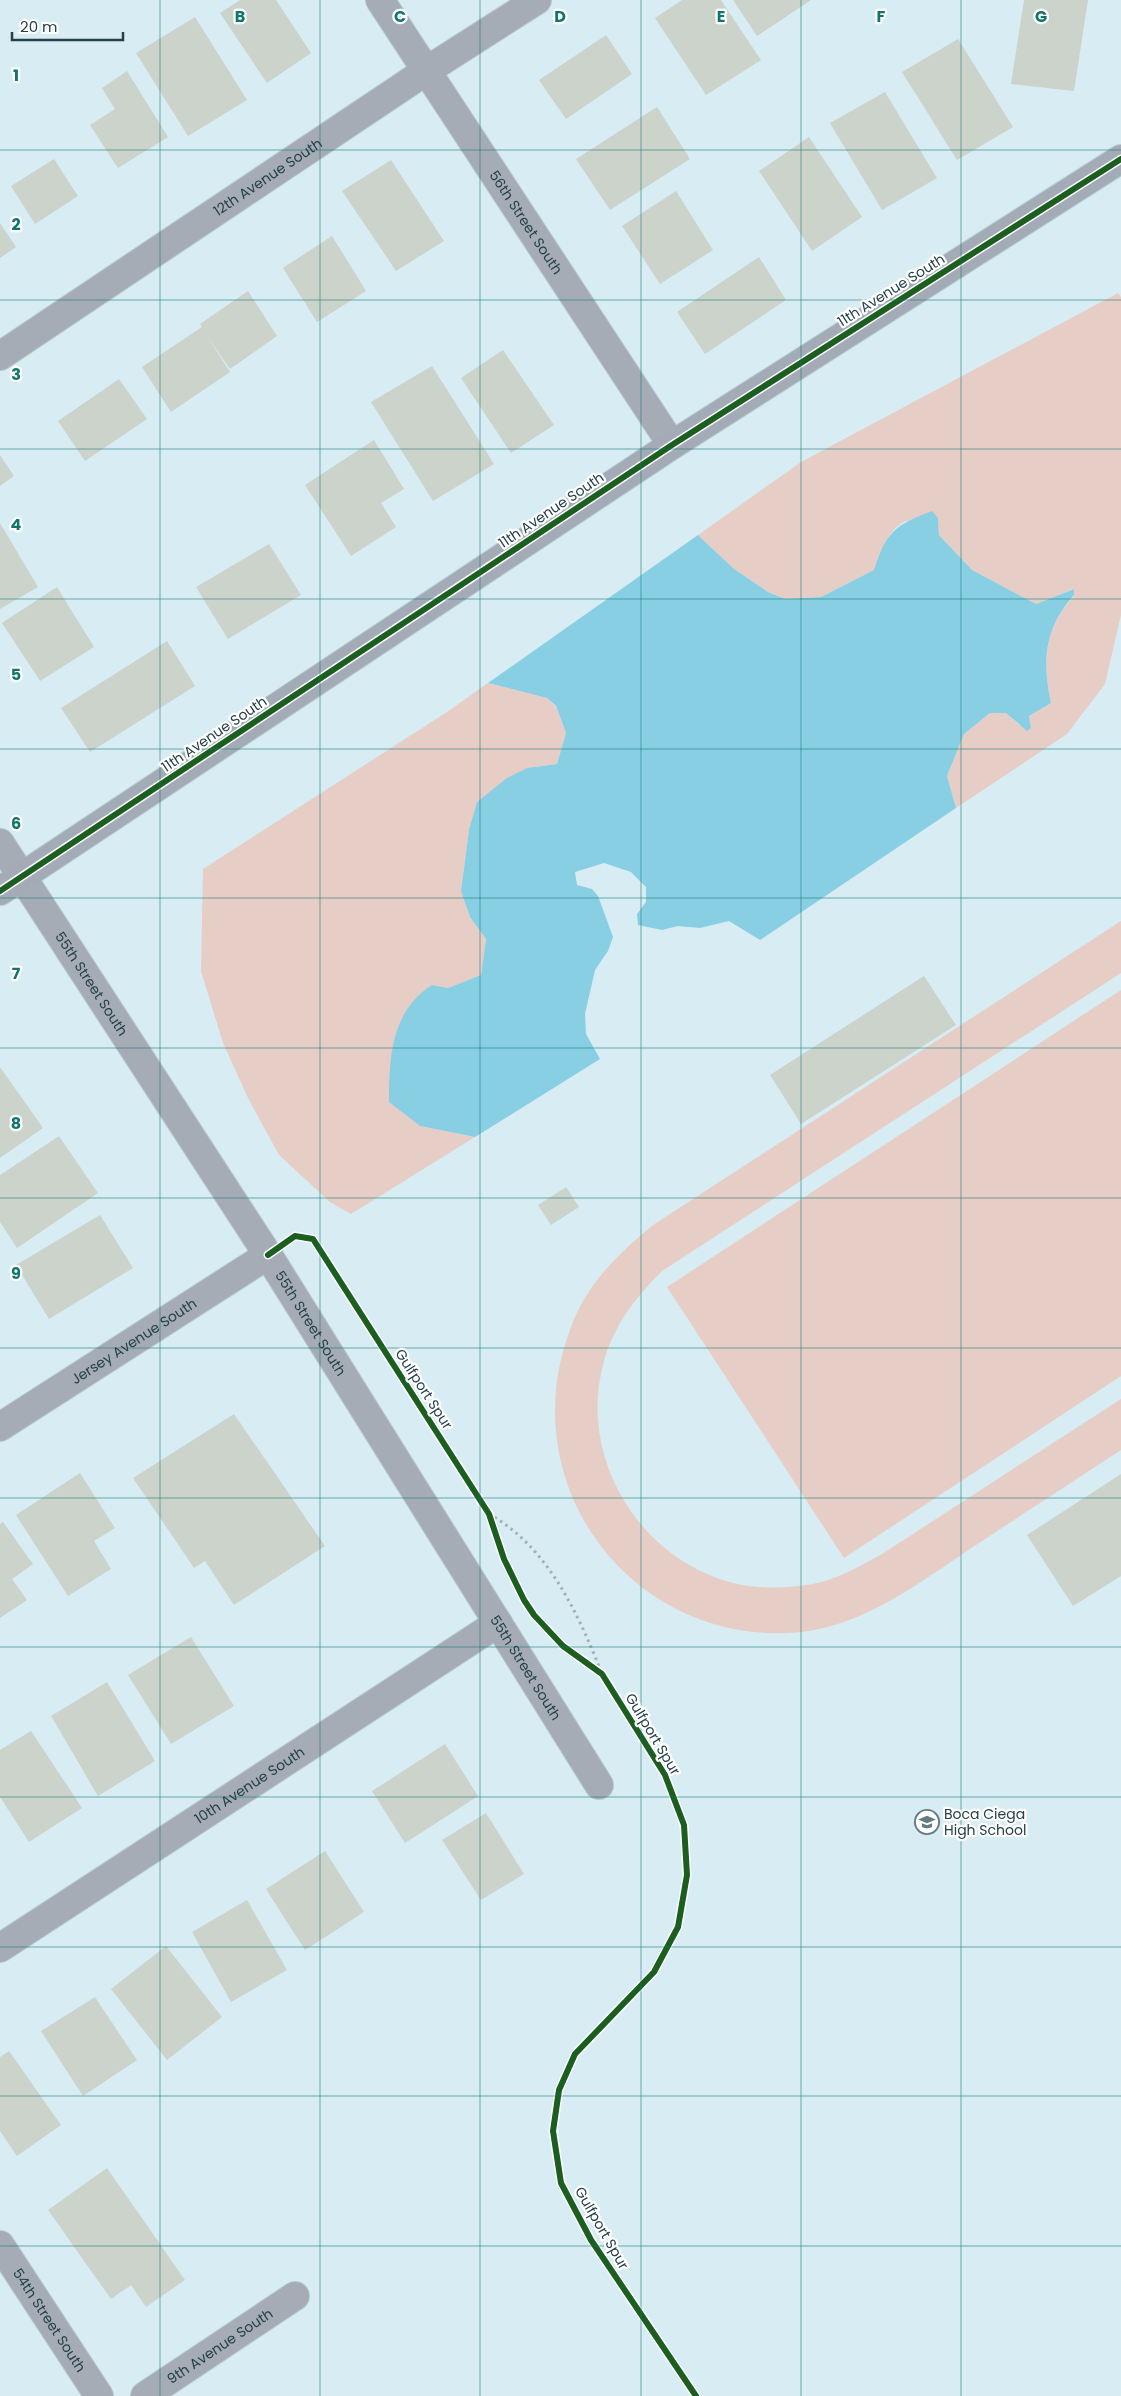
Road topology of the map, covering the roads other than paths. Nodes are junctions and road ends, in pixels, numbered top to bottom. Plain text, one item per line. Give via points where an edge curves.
1 (380, 0) edge
2 (537, 0) edge
3 (426, 71) junction
4 (1121, 159) edge
5 (0, 356) edge
6 (672, 445) junction
7 (0, 843) edge
8 (11, 884) edge
9 (268, 1255) junction
10 (0, 1427) edge
11 (498, 1623) junction
12 (599, 1785) dead end
13 (0, 1948) edge
14 (0, 2246) edge
15 (295, 2296) dead end
16 (99, 2396) edge
17 (145, 2396) edge

1 - 3 street, 56th Street South
2 - 3 street, 12th Avenue South
3 - 5 street, 12th Avenue South
3 - 6 street, 56th Street South
4 - 6 street, 11th Avenue South
6 - 8 street, 11th Avenue South
7 - 8 street, 55th Street South
8 - 9 street, 55th Street South
9 - 10 street, Jersey Avenue South
9 - 11 street, 55th Street South
11 - 12 street, 55th Street South
11 - 13 street, 10th Avenue South
14 - 16 street, 54th Street South
15 - 17 street, 9th Avenue South

